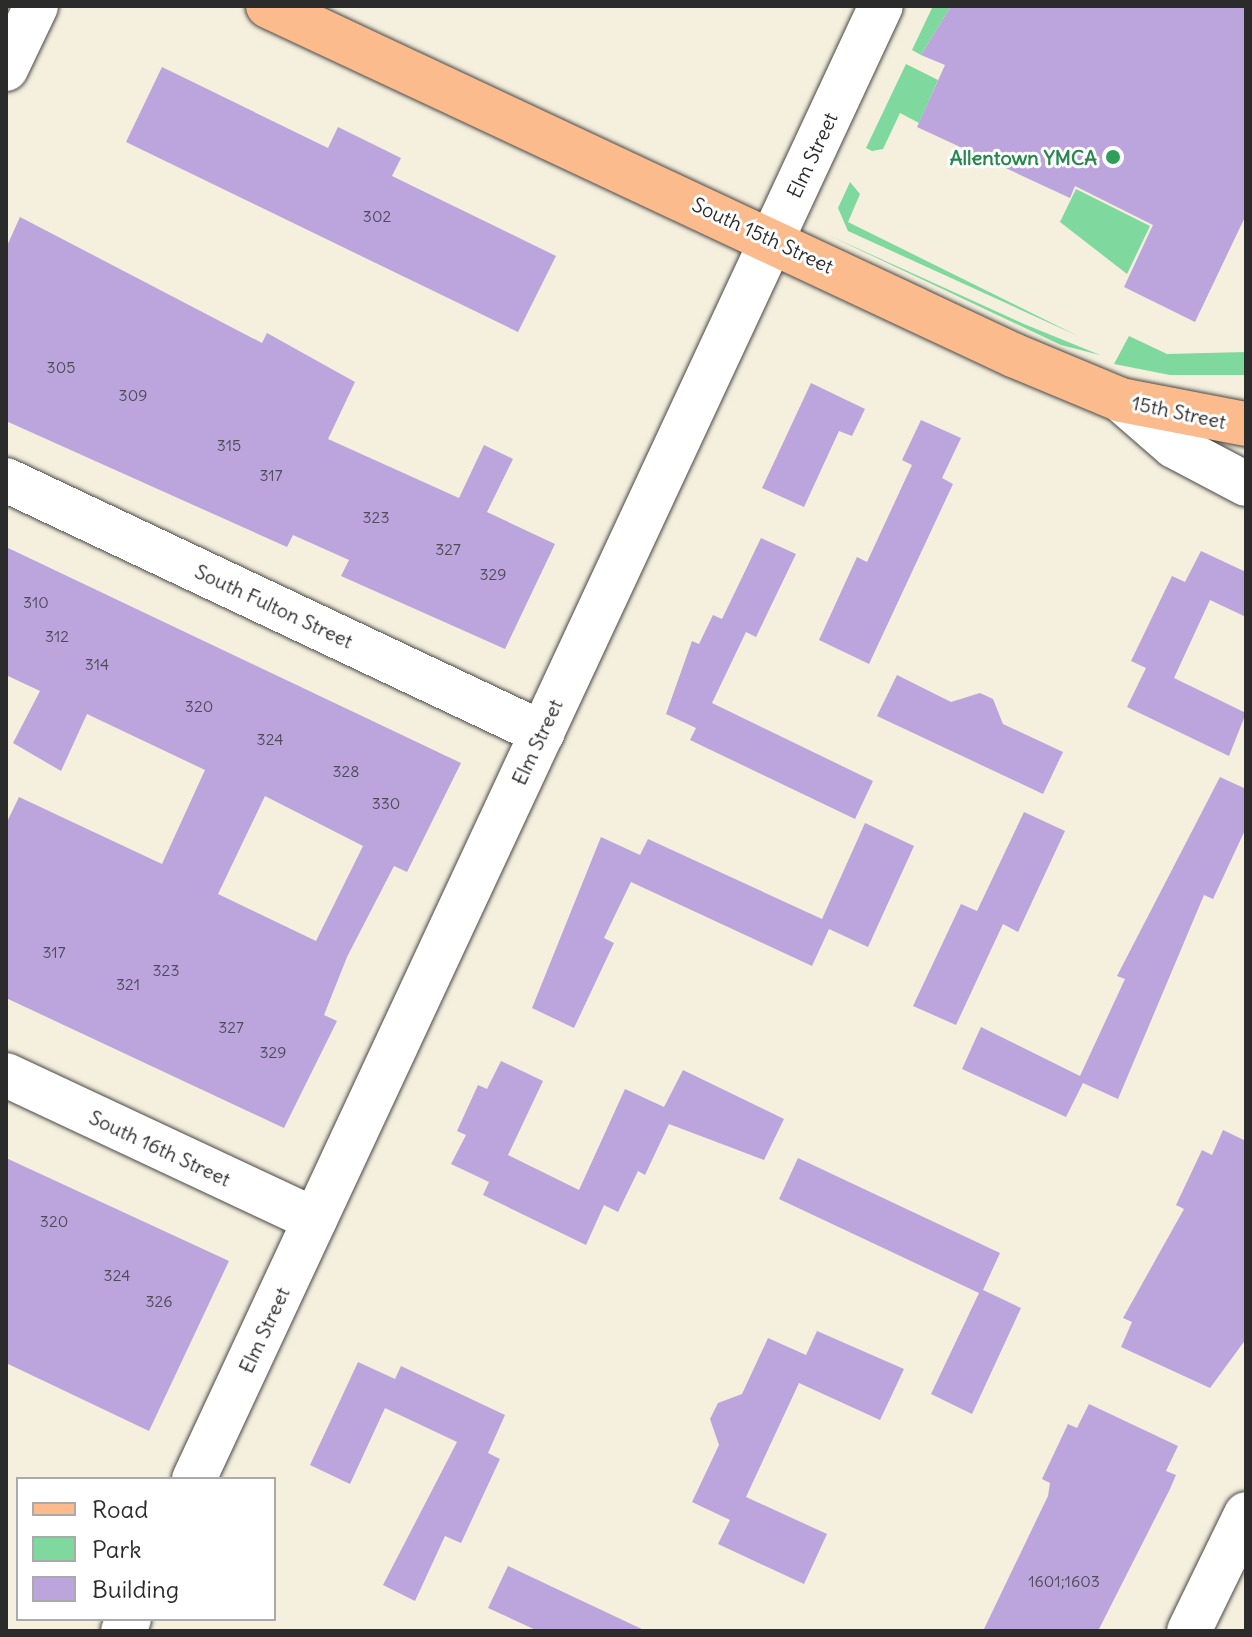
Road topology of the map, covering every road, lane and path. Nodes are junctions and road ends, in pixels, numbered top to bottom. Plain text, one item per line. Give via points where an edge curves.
1 (36, 6) edge
2 (268, 6) edge
3 (881, 6) edge
4 (6, 69) edge
5 (773, 238) junction
6 (1121, 400) junction
7 (1243, 423) edge
8 (6, 480) edge
9 (1246, 484) edge
10 (542, 733) junction
11 (6, 1075) edge
12 (315, 1220) junction
13 (195, 1477) edge
14 (1246, 1514) edge
15 (1189, 1631) edge

1 - 4 street
2 - 5 main road, South 15th Street
3 - 5 street, Elm Street
5 - 6 main road, South 15th Street
5 - 10 street, Elm Street
6 - 7 main road, 15th Street
6 - 9 street, South 15th Street via 1174,446
8 - 10 street, South Fulton Street
10 - 12 street, Elm Street
11 - 12 street, South 16th Street
12 - 13 street, Elm Street
14 - 15 street

